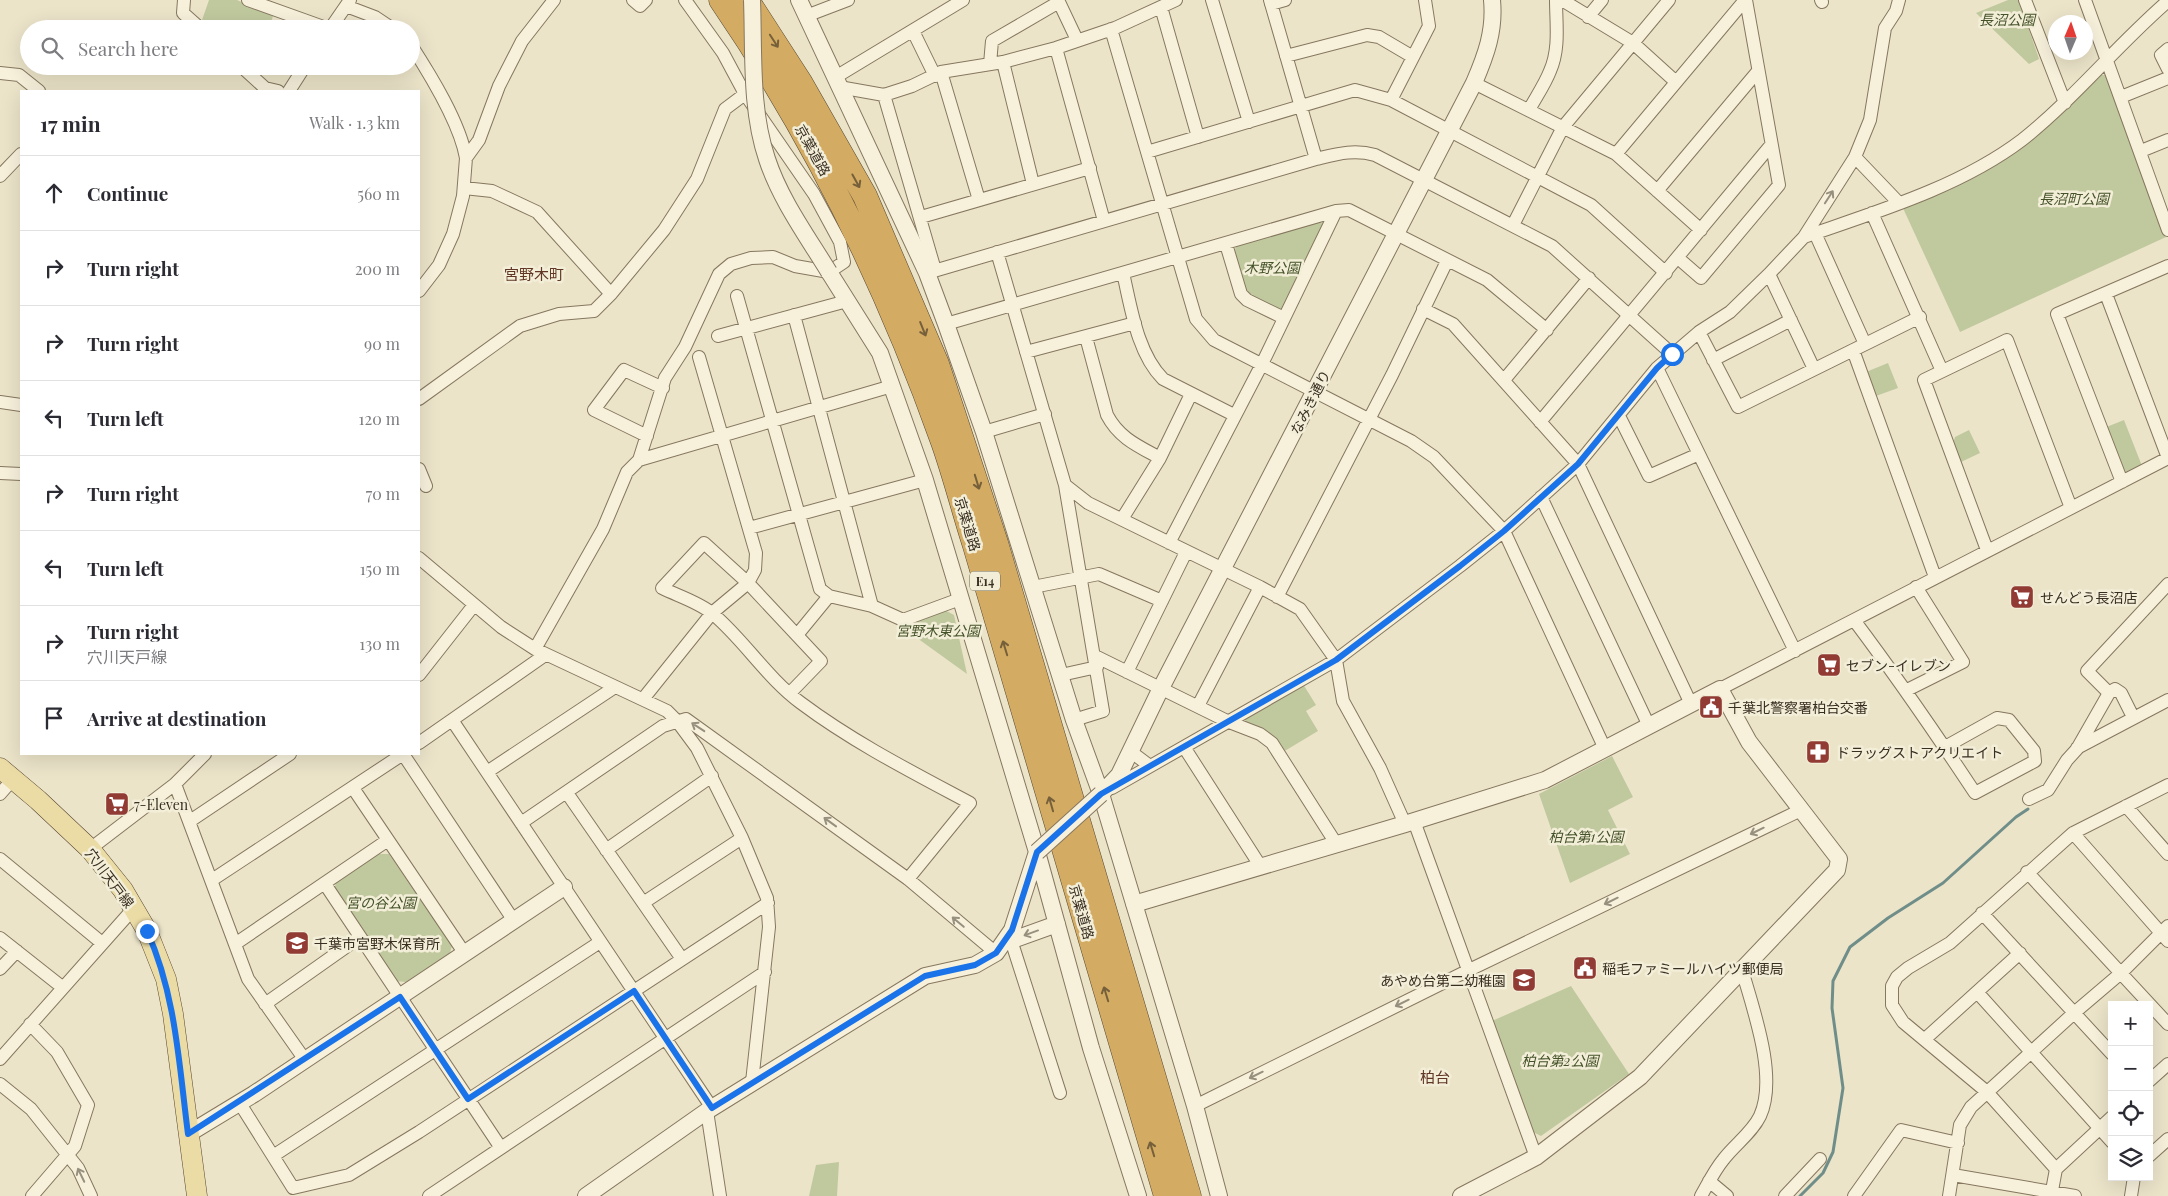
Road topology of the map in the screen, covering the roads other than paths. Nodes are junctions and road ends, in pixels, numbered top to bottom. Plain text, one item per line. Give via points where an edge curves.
1 (184, 0) edge
2 (248, 0) edge
3 (554, 0) edge
4 (633, 0) edge
5 (646, 0) edge
6 (685, 0) edge
7 (708, 0) edge
8 (721, 0) edge
9 (747, 0) edge
10 (752, 0) edge
11 (799, 0) edge
12 (848, 0) edge
13 (1176, 0) edge
14 (1212, 0) edge
15 (1285, 0) edge
16 (1425, 0) edge
17 (1492, 0) edge
18 (1556, 0) edge
19 (1562, 0) edge
20 (1602, 0) edge
21 (1669, 0) edge
22 (1745, 0) edge
23 (1899, 0) edge
24 (2025, 0) edge
25 (2085, 0) edge
26 (958, 1) edge
27 (2168, 1) edge
28 (1271, 2) edge
29 (348, 3) edge
30 (1161, 7) junction
31 (806, 16) junction
32 (1588, 17) junction
33 (190, 20) edge
34 (305, 20) edge
35 (336, 20) edge
36 (380, 20) edge
37 (1111, 29) junction
38 (913, 31) junction
39 (1077, 40) junction
40 (1633, 43) junction
41 (1056, 48) junction
42 (2168, 49) edge
43 (1286, 56) junction
44 (1413, 57) junction
45 (420, 61) edge
46 (2108, 61) junction
47 (1003, 62) junction
48 (990, 64) junction
49 (2168, 69) edge
50 (1758, 71) junction
51 (0, 73) edge
52 (938, 74) junction
53 (20, 75) edge
54 (20, 75) edge
55 (251, 75) edge
56 (299, 75) edge
57 (2168, 78) edge
58 (836, 82) junction
59 (1676, 82) junction
60 (1474, 83) junction
61 (39, 90) edge
62 (274, 90) edge
63 (290, 90) edge
64 (745, 94) junction
65 (780, 94) junction
66 (884, 95) junction
67 (2122, 97) junction
68 (1391, 100) junction
69 (2064, 103) junction
70 (1301, 107) junction
71 (1529, 110) junction
72 (1249, 122) junction
73 (1563, 127) junction
74 (1448, 132) junction
75 (1198, 137) junction
76 (2168, 140) edge
77 (1771, 146) junction
78 (2141, 151) junction
79 (1147, 152) junction
80 (1616, 154) junction
81 (20, 155) edge
82 (1855, 157) junction
83 (466, 158) junction
84 (1316, 159) junction
85 (1090, 168) junction
86 (0, 176) edge
87 (1538, 177) junction
88 (1424, 181) junction
89 (1033, 184) junction
90 (464, 188) junction
91 (1657, 191) junction
92 (2163, 197) edge
93 (979, 200) junction
94 (1898, 202) junction
95 (1163, 204) junction
96 (1336, 211) junction
97 (1872, 213) junction
98 (921, 217) junction
99 (1104, 221) junction
100 (1513, 225) junction
101 (1701, 230) junction
102 (2168, 230) edge
103 (1396, 233) junction
104 (1809, 235) junction
105 (1226, 244) junction
106 (997, 252) junction
107 (1178, 257) junction
108 (1678, 258) junction
109 (1448, 261) junction
110 (2168, 266) edge
111 (829, 272) junction
112 (931, 272) junction
113 (1123, 273) junction
114 (1666, 273) junction
115 (1769, 274) junction
116 (1589, 278) junction
117 (420, 290) edge
118 (611, 294) junction
119 (2106, 294) junction
120 (737, 296) dead end
121 (847, 301) junction
122 (1012, 305) junction
123 (1423, 309) junction
124 (794, 315) junction
125 (1630, 315) junction
126 (1920, 317) junction
127 (1284, 318) junction
128 (1791, 320) junction
129 (1135, 323) junction
130 (946, 324) junction
131 (746, 328) junction
132 (1548, 330) junction
133 (1699, 332) junction
134 (718, 336) dead end
135 (1086, 337) junction
136 (1859, 347) junction
137 (1026, 352) junction
138 (1672, 354) junction
139 (699, 357) dead end
140 (1713, 360) junction
141 (1262, 364) junction
142 (1657, 368) junction
143 (1814, 369) junction
144 (1942, 371) junction
145 (1504, 380) junction
146 (892, 386) junction
147 (663, 388) junction
148 (1314, 392) junction
149 (1191, 394) junction
150 (420, 399) edge
151 (0, 402) edge
152 (20, 405) edge
153 (819, 408) junction
154 (1044, 414) junction
155 (1234, 416) junction
156 (1620, 416) junction
157 (1368, 420) junction
158 (772, 421) junction
159 (1540, 422) junction
160 (984, 432) junction
161 (647, 436) junction
162 (722, 436) junction
163 (1699, 454) junction
164 (1160, 458) junction
165 (639, 460) junction
166 (1578, 464) junction
167 (420, 472) edge
168 (0, 473) edge
169 (20, 474) edge
170 (924, 480) junction
171 (2122, 482) junction
172 (1065, 485) junction
173 (426, 486) dead end
174 (1541, 497) junction
175 (844, 503) junction
176 (2071, 508) junction
177 (799, 515) junction
178 (1122, 519) junction
179 (749, 528) junction
180 (1504, 531) junction
181 (1169, 543) junction
182 (1987, 550) junction
183 (1186, 552) junction
184 (420, 559) edge
185 (1224, 570) junction
186 (1081, 576) junction
187 (1935, 577) junction
188 (748, 583) junction
189 (2168, 584) edge
190 (1260, 587) junction
191 (1916, 587) junction
192 (1033, 588) junction
193 (829, 596) junction
194 (1277, 597) junction
195 (960, 599) junction
196 (1162, 601) junction
197 (474, 605) junction
198 (872, 606) junction
199 (712, 613) junction
200 (1854, 620) junction
201 (797, 635) junction
202 (1795, 651) junction
203 (540, 652) junction
204 (1336, 660) junction
205 (1096, 661) junction
206 (1128, 672) junction
207 (420, 674) edge
208 (1061, 675) junction
209 (614, 687) junction
210 (1161, 688) junction
211 (1720, 689) junction
212 (1907, 690) junction
213 (790, 693) junction
214 (2109, 693) junction
215 (643, 699) junction
216 (2167, 702) edge
217 (1692, 704) junction
218 (1198, 706) junction
219 (2133, 717) junction
220 (452, 720) junction
221 (1074, 720) junction
222 (677, 721) junction
223 (1229, 722) junction
224 (1649, 726) junction
225 (420, 742) edge
226 (1184, 746) junction
227 (1945, 747) junction
228 (2077, 748) junction
229 (1605, 749) junction
230 (1130, 750) junction
231 (204, 755) edge
232 (289, 755) edge
233 (402, 755) edge
234 (404, 755) edge
235 (1150, 766) junction
236 (487, 772) junction
237 (712, 776) junction
238 (4, 780) edge
239 (175, 784) junction
240 (2168, 785) edge
241 (354, 788) junction
242 (567, 793) junction
243 (1101, 794) junction
244 (2029, 799) dead end
245 (2126, 806) junction
246 (1801, 810) junction
247 (190, 821) junction
248 (521, 823) junction
249 (1410, 823) junction
250 (2072, 833) junction
251 (742, 838) junction
252 (388, 840) junction
253 (1337, 845) junction
254 (90, 849) junction
255 (606, 850) junction
256 (1037, 852) junction
257 (2168, 854) edge
258 (0, 859) edge
259 (1261, 867) junction
260 (2027, 872) junction
261 (908, 879) junction
262 (212, 880) junction
263 (324, 884) junction
264 (564, 887) junction
265 (643, 903) junction
266 (768, 903) junction
267 (1134, 904) junction
268 (134, 908) junction
269 (1982, 913) junction
270 (514, 921) junction
271 (1057, 924) junction
272 (2166, 933) edge
273 (360, 937) junction
274 (0, 938) edge
275 (600, 942) junction
276 (102, 943) junction
277 (235, 944) junction
278 (1004, 945) junction
279 (17, 951) junction
280 (2020, 953) junction
281 (465, 954) junction
282 (682, 959) junction
283 (0, 969) edge
284 (1742, 970) junction
285 (1467, 971) junction
286 (765, 972) junction
287 (2121, 973) junction
288 (62, 987) junction
289 (634, 991) junction
290 (1977, 992) junction
291 (400, 997) junction
292 (265, 1004) junction
293 (2074, 1013) junction
294 (30, 1024) junction
295 (2168, 1024) edge
296 (666, 1039) junction
297 (1925, 1039) junction
298 (2108, 1050) edge
299 (436, 1051) junction
300 (2031, 1052) junction
301 (0, 1059) edge
302 (305, 1060) junction
303 (2168, 1064) edge
304 (2153, 1077) edge
305 (752, 1082) junction
306 (0, 1084) edge
307 (1987, 1092) junction
308 (1060, 1093) dead end
309 (468, 1099) junction
310 (239, 1102) junction
311 (1195, 1106) junction
312 (709, 1110) junction
313 (2108, 1120) edge
314 (2100, 1128) junction
315 (188, 1134) junction
316 (2108, 1137) edge
317 (2168, 1139) edge
318 (1958, 1143) junction
319 (500, 1148) junction
320 (2153, 1152) edge
321 (67, 1156) junction
322 (273, 1156) junction
323 (1536, 1157) junction
324 (1820, 1159) dead end
325 (2056, 1169) junction
326 (1953, 1175) junction
327 (1709, 1181) junction
328 (2133, 1181) edge
329 (2051, 1194) edge
330 (32, 1196) edge
331 (91, 1196) edge
332 (197, 1196) edge
333 (429, 1196) edge
334 (586, 1196) edge
335 (720, 1196) edge
336 (1138, 1196) edge
337 (1166, 1196) edge
338 (1189, 1196) edge
339 (1219, 1196) edge
340 (1460, 1196) edge
341 (1701, 1196) edge
342 (1727, 1196) edge
343 (1785, 1196) edge
344 (1854, 1196) edge
345 (1949, 1196) edge
346 (2075, 1196) edge
347 (2131, 1196) edge

1 - 33 street via 183,13
2 - 34 street
3 - 83 street via 522,41 499,86 478,140
4 - 5 street via 640,6
6 - 64 street via 723,52
7 - 65 highway
8 - 65 highway, 京葉道路 / E14
9 -> 338 highway, 京葉道路 / E14 via 800,82 864,196 937,364 996,543
10 - 111 street, bridge via 755,95 767,159 790,207
11 - 31 street
12 - 31 street
13 - 30 street
14 - 72 street
15 - 28 street
16 - 44 street via 1429,26
17 - 60 street, なみき通り via 1488,49
18 - 71 street via 1557,47 1550,71
19 - 32 street
20 - 32 street
21 - 40 street
22 - 50 street
22 - 59 street
23 - 82 street via 1896,12 1885,28 1871,112
24 - 69 street
25 - 46 street
26 - 38 street
27 - 46 street via 2135,29
28 - 43 street
29 - 35 street
29 - 36 street
30 - 37 street
30 - 75 street
31 - 58 street
32 - 40 street
37 - 39 street
37 - 79 street
38 - 52 street
38 - 58 street
39 - 41 street
39 - 48 street via 1059,2 992,41
40 - 59 street
40 - 73 street
41 - 47 street
41 - 85 street
42 - 49 street via 2161,55
43 - 44 street via 1367,35
43 - 70 street
44 - 68 street
45 - 83 street via 443,99
46 - 67 street
46 - 69 street
47 - 48 street
47 - 89 street
48 - 52 street
50 - 77 street
50 - 91 street
51 - 54 street
52 - 66 street
52 - 93 street
53 - 61 street
55 - 62 street via 265,88
56 - 63 street
57 - 67 street
58 - 66 street
58 - 112 street
59 - 80 street
60 - 71 street
60 - 74 street, なみき通り
64 - 111 street via 814,194 840,242 844,262
64 - 118 street via 725,109 697,180 664,230
337 -> 65 highway, 京葉道路 / E14 via 944,444 869,258
66 - 98 street
67 - 78 street
68 - 70 street via 1355,90
68 - 74 street
69 - 94 street via 2020,141 1988,162
70 - 72 street
70 - 84 street
71 - 73 street
72 - 75 street
73 - 80 street
73 - 87 street
74 - 87 street
74 - 88 street, なみき通り
75 - 79 street
76 - 78 street
77 - 101 street
77 - 108 street via 1779,185 1701,278
78 - 92 street
79 - 95 street
80 - 91 street
81 - 86 street
82 - 94 street
104 -> 82 street
83 - 90 street
84 - 88 street via 1347,151 1375,154
84 - 95 street
85 - 89 street
85 - 99 street
87 - 100 street
87 - 114 street via 1591,205
88 - 100 street
88 - 103 street, なみき通り
89 - 93 street
90 - 117 street via 453,234 439,265
90 - 118 street via 492,191 537,212
91 - 101 street
92 - 102 street
93 - 98 street
94 - 97 street
95 - 99 street
95 - 107 street
96 - 103 street via 1349,210
96 - 105 street
96 - 127 street
97 - 104 street
97 - 126 street
98 - 112 street
99 - 106 street
100 - 116 street via 1552,246
101 - 108 street
103 - 109 street
103 - 148 street, なみき通り
104 - 115 street
104 - 136 street
105 - 107 street
105 - 127 street via 1242,294 1247,300
106 - 112 street
106 - 122 street
107 - 113 street
107 - 141 street via 1196,319 1204,331 1214,340
108 - 114 street
109 - 123 street
109 - 132 street via 1487,280
110 - 119 street
111 - 121 street
111 - 147 street via 795,266 773,257 751,258 731,264 719,274
112 - 130 street
113 - 122 street
113 - 129 street
114 - 125 street
115 - 128 street
115 - 133 street via 1730,312
116 - 125 street
116 - 132 street
118 - 150 street via 594,310 559,314 520,326
119 - 171 street via 2168,458
119 - 171 street via 2057,314
120 - 131 street
121 - 124 street
121 - 146 street via 880,353
122 - 130 street
122 - 137 street
123 - 145 street via 1453,324
123 - 157 street
124 - 131 street
124 - 153 street
125 - 138 street
125 - 159 street
126 - 136 street
126 - 144 street
127 - 141 street
128 - 140 street
128 - 143 street
129 - 135 street
129 - 149 street via 1155,371
130 - 160 street
131 - 134 street
131 - 158 street
132 - 145 street
133 - 138 street
133 - 140 street
135 - 137 street
135 - 164 street via 1112,424 1128,440
136 - 143 street
136 - 187 street
137 - 154 street
138 - 142 street
139 - 162 street
140 - 143 street via 1738,407
141 - 148 street
141 - 155 street
142 - 156 street
142 - 163 street
144 - 176 street via 2007,340
144 - 182 street via 1924,380
145 - 159 street
146 - 153 street
146 - 170 street
147 - 161 street
147 - 161 street via 624,370 594,410
148 - 157 street
148 - 185 street, なみき通り
149 - 155 street
149 - 164 street
151 - 152 street
153 - 158 street
153 - 175 street
154 - 160 street
154 - 172 street
155 - 181 street
156 - 163 street via 1649,476
156 - 166 street
157 - 180 street via 1411,441 1434,457
157 - 194 street
158 - 162 street
158 - 177 street
159 - 166 street
160 - 192 street
161 - 165 street
162 - 165 street
162 - 179 street
163 - 202 street
164 - 178 street
165 - 203 street via 627,472
166 - 174 street
166 - 217 street
167 - 173 street
168 - 169 street
170 - 175 street
170 - 195 street
171 - 176 street
172 - 178 street via 1088,503
172 - 186 street
174 - 180 street
174 - 224 street
175 - 177 street
175 - 198 street
176 - 182 street
177 - 179 street
177 - 193 street via 820,589
178 - 181 street
179 - 188 street via 756,552 755,570
180 - 204 street
180 - 229 street
181 - 183 street
182 - 187 street
183 - 185 street
183 - 196 street
184 - 197 street
185 - 190 street
185 - 210 street, なみき通り
186 - 192 street
186 - 196 street via 1105,575
186 - 205 street
187 - 191 street
188 - 199 street
188 - 199 street via 704,543 662,588
188 - 201 street
189 - 214 street via 2087,670
190 - 194 street
190 - 218 street
191 - 200 street
191 - 212 street via 1963,662
192 - 208 street
193 - 198 street
193 - 201 street
194 - 204 street via 1300,610
195 - 198 street via 903,620
195 - 256 street
196 - 206 street
197 - 203 street
197 - 207 street
199 - 213 street
199 - 215 street
200 - 202 street
200 - 212 street
201 - 213 street via 821,661
202 - 211 street
203 - 209 street
203 - 220 street
204 - 223 street
204 - 249 street via 1343,702
205 - 206 street
205 - 208 street
205 - 221 street via 1103,711
206 - 210 street
208 - 221 street
209 - 215 street
209 - 236 street
210 - 218 street
210 - 230 street, なみき通り
211 - 217 street
211 - 246 street via 1749,742
212 - 227 street
213 - 261 street via 862,744 970,803
214 - 219 street via 2115,689 2122,693
214 - 228 street
215 - 222 street via 667,711
216 - 219 street
217 - 224 street
218 - 223 street
219 - 228 street
220 - 225 street
220 - 236 street
221 - 243 street
222 - 237 street
222 - 242 street via 663,726
261 -> 222 street via 715,738 686,719
223 - 226 street
223 - 253 street via 1260,734 1272,743
224 - 229 street
226 - 235 street
226 - 259 street
227 - 227 street via 1997,718 2009,720 2034,751 2035,761 1975,793
228 - 244 street via 2048,790
229 - 249 street via 1545,780
230 - 235 street
230 - 243 street, なみき通り via 1119,776
231 - 239 street
232 - 247 street
233 - 241 street
234 - 270 street
235 - 243 street
236 - 248 street
237 - 251 street
237 - 255 street
238 - 254 main road, 穴川天戸線
239 - 247 street
239 - 254 street
240 - 245 street
241 - 252 street
241 - 262 street
242 - 248 street
242 - 255 street
243 - 256 street, なみき通り, bridge
243 - 267 street
245 - 250 street
245 - 257 street
246 - 284 street via 1839,859 1837,870
246 -> 285 street
247 - 262 street
248 - 264 street
249 - 253 street
249 - 285 street
250 - 260 street
250 - 272 street
251 - 265 street
251 - 266 street
252 - 263 street
252 - 281 street
253 - 259 street
254 - 268 main road, 穴川天戸線
255 - 265 street
256 - 271 street
256 - 278 street
258 - 276 street
259 - 267 street
260 - 269 street
260 - 287 street
278 -> 261 street
262 - 277 street
263 - 273 street
263 - 277 street
264 - 270 street
264 - 275 street
265 - 282 street
266 - 282 street
266 - 286 street
267 - 311 street
268 - 276 street
268 - 315 main road, 穴川天戸線 via 166,979
269 - 280 street
269 - 297 street via 1950,943 1897,977 1892,986 1892,1005 1896,1014
270 - 281 street
271 -> 278 street
271 - 336 street via 1091,1048
272 - 287 street
273 - 291 street
273 - 292 street
274 - 279 street
275 - 289 street
275 - 299 street
276 - 288 street
277 - 292 street via 248,979
278 - 305 street via 975,965 925,976
278 - 308 street
279 - 283 street
279 - 288 street
280 - 290 street
280 - 293 street
281 - 291 street
282 - 289 street
284 - 323 street via 1640,1077
284 - 327 street via 1762,1050 1766,1092 1756,1122 1722,1160
285 -> 311 street
285 - 323 street
286 - 296 street
286 - 305 street
287 - 293 street
287 - 295 street
288 - 294 street
289 - 296 street
289 - 309 street
290 - 297 street
290 - 300 street
291 - 299 street
291 - 302 street
292 - 302 street
293 - 298 street
293 - 300 street
294 - 301 street
294 - 321 street via 58,1052 88,1105 74,1146
296 - 312 street
296 - 319 street
297 - 307 street
299 - 309 street
299 - 322 street
300 - 307 street
300 - 314 street
302 - 310 street
303 - 304 street
305 - 312 street
306 - 321 street via 31,1109
307 - 318 street via 1965,1115
307 - 325 street
309 - 319 street
309 - 322 street via 349,1175 293,1188
310 - 315 street
310 - 322 street
311 - 339 street
312 - 334 street
312 - 335 street
313 - 314 street
314 - 316 street
314 - 325 street
315 - 332 main road, 穴川天戸線
317 - 320 street
318 - 326 street
318 - 344 street via 1901,1130
319 - 333 street
321 - 330 street
331 -> 321 street via 78,1168
323 - 340 street
324 - 343 street
325 - 329 street
326 - 329 street
326 - 345 street
327 - 341 street
327 - 342 street
328 - 347 street
329 - 346 street

